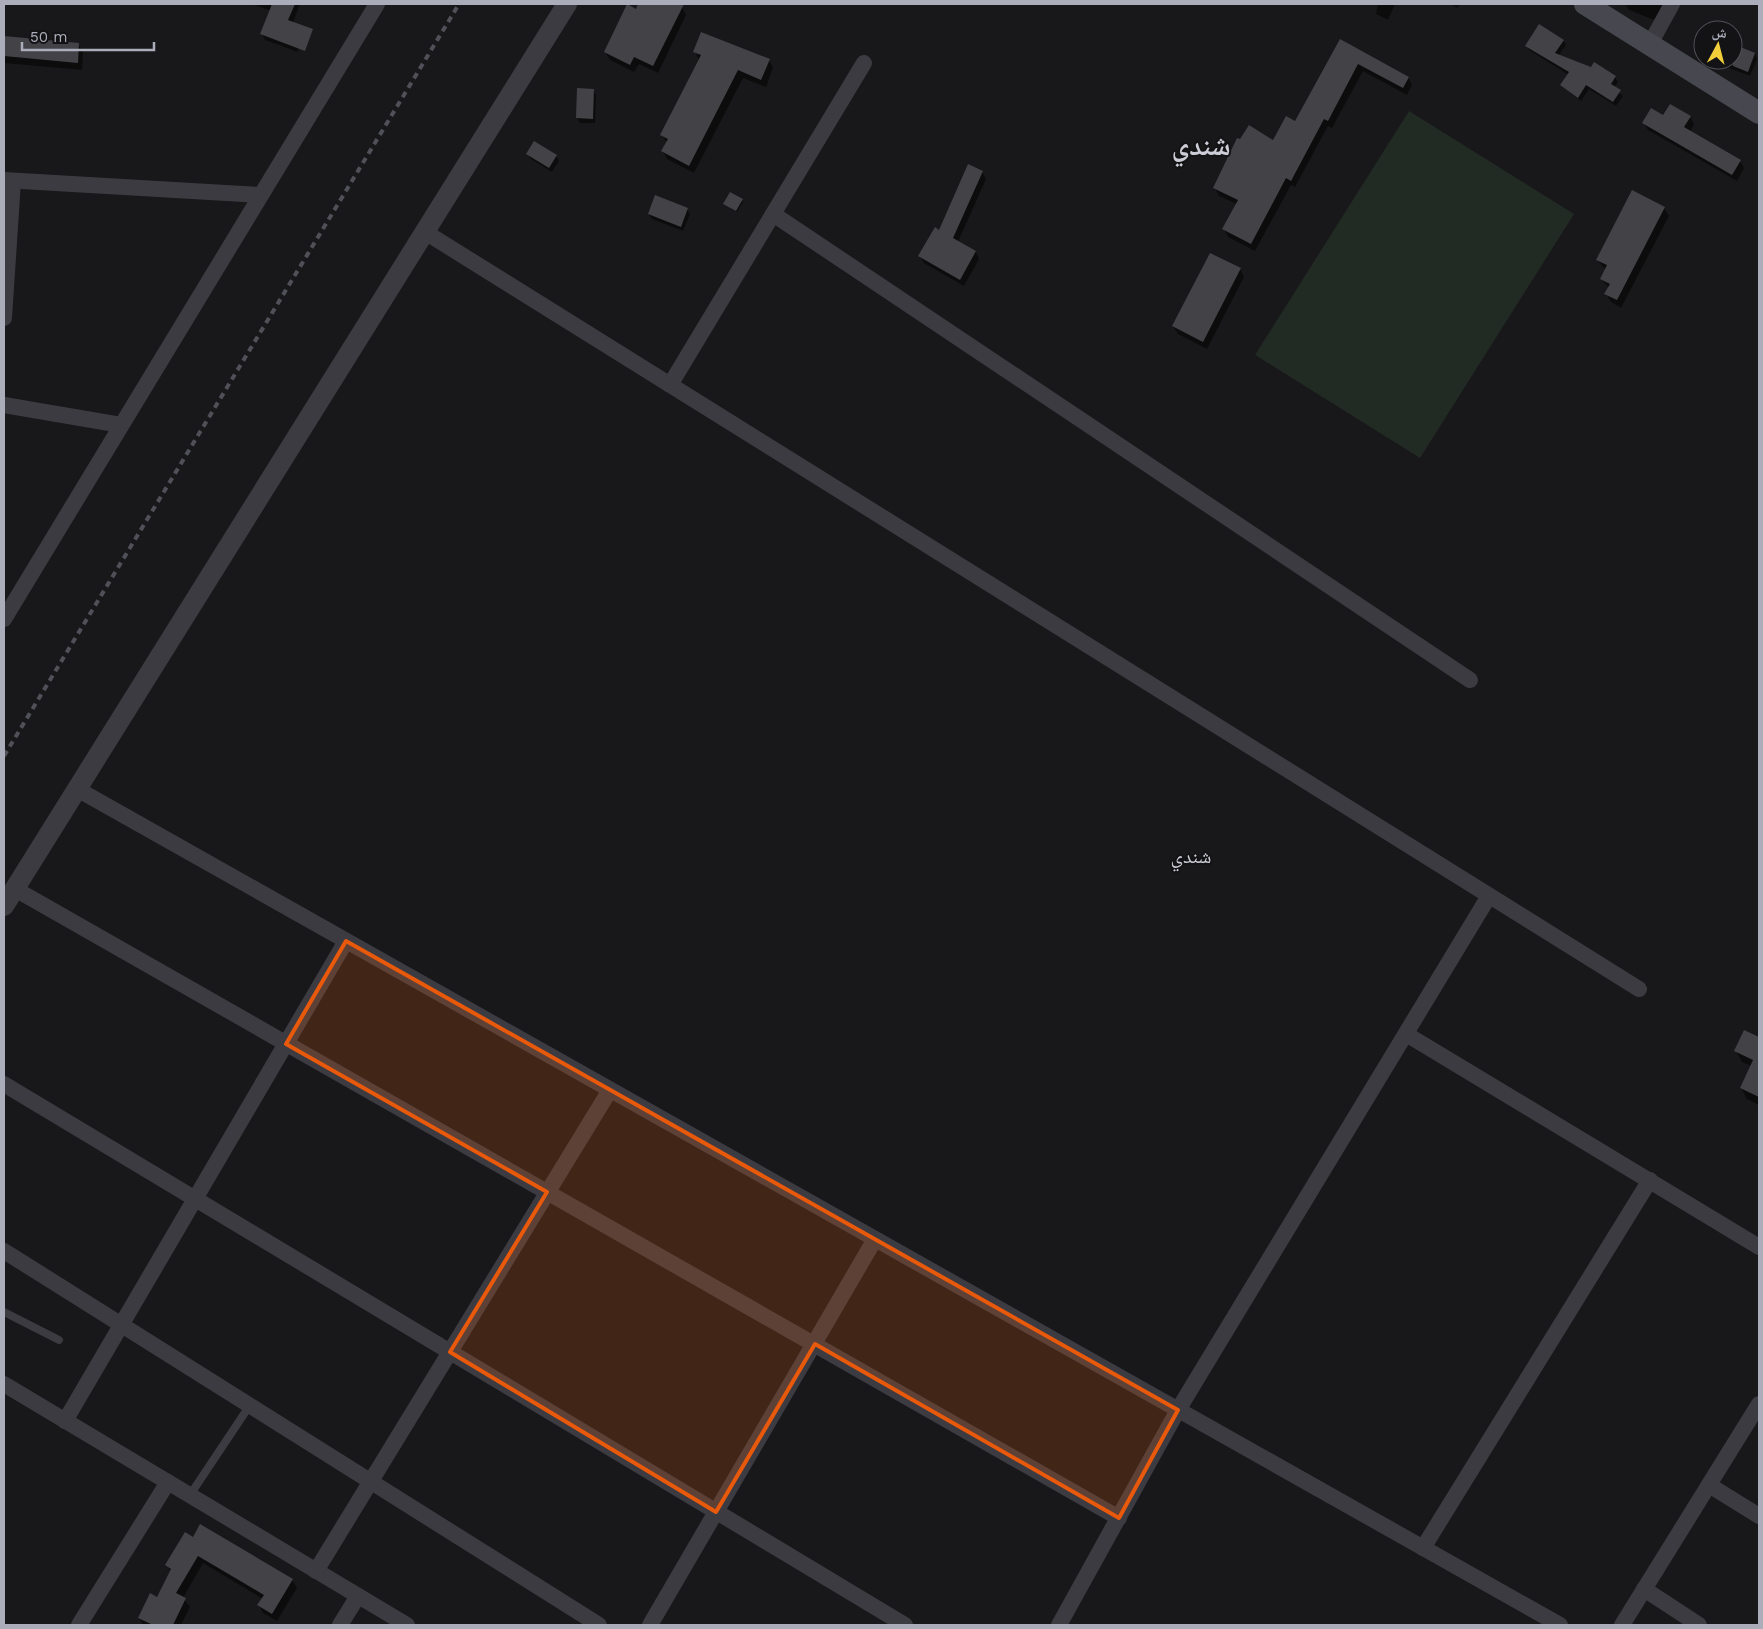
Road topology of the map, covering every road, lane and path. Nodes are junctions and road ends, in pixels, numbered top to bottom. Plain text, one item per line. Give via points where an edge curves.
1 (377, 4) edge
2 (567, 4) edge
3 (1585, 4) edge
4 (1672, 4) edge
5 (1650, 44) junction
6 (864, 63) dead end
7 (1759, 112) edge
8 (8, 181) edge
9 (260, 195) junction
10 (773, 214) junction
11 (425, 232) junction
12 (4, 318) edge
13 (670, 384) junction
14 (4, 405) edge
15 (121, 425) junction
16 (4, 619) edge
17 (1470, 680) dead end
18 (77, 789) junction
19 (15, 889) junction
20 (1489, 896) junction
21 (4, 906) edge
22 (346, 941) junction
23 (1639, 990) dead end
24 (1406, 1034) junction
25 (286, 1044) junction
26 (4, 1084) edge
27 (610, 1090) junction
28 (1650, 1180) junction
29 (548, 1192) junction
30 (195, 1199) junction
31 (875, 1239) junction
32 (1759, 1247) edge
33 (4, 1250) edge
34 (4, 1312) edge
35 (122, 1325) junction
36 (59, 1340) dead end
37 (814, 1344) junction
38 (450, 1352) junction
39 (4, 1384) edge
40 (1759, 1404) edge
41 (250, 1405) junction
42 (1178, 1410) junction
43 (65, 1421) junction
44 (370, 1481) junction
45 (168, 1482) junction
46 (1709, 1485) junction
47 (190, 1495) junction
48 (716, 1512) junction
49 (1759, 1516) edge
50 (1119, 1518) junction
51 (1423, 1548) junction
52 (316, 1571) junction
53 (1644, 1589) junction
54 (358, 1596) junction
55 (79, 1625) edge
56 (340, 1625) edge
57 (407, 1625) edge
58 (599, 1625) edge
59 (650, 1625) edge
60 (905, 1625) edge
61 (1060, 1625) edge
62 (1560, 1625) edge
63 (1622, 1625) edge
64 (1699, 1625) edge

1 - 9 street
2 - 11 street
3 - 5 main road
4 - 5 street
5 - 7 main road
6 - 10 street
8 - 9 street
8 - 12 street
9 - 15 street
10 - 13 street
10 - 17 street
11 - 13 street
11 - 18 street
13 - 20 street
14 - 15 street
15 - 16 street
18 - 19 street
18 - 22 street
19 - 21 street
19 - 25 street
20 - 23 street
20 - 24 street
22 - 25 street
22 - 27 street
24 - 28 street
24 - 42 street
25 - 29 street
25 - 30 street
26 - 30 street
27 - 29 street
27 - 31 street
28 - 32 street
28 - 51 street
29 - 37 street
29 - 38 street
30 - 35 street
30 - 38 street
31 - 37 street
31 - 42 street
33 - 35 street
34 - 36 lane
35 - 41 street
35 - 43 street
37 - 48 street
37 - 50 street
38 - 44 street
38 - 48 street
39 - 43 street
40 - 46 street
41 - 44 street
41 - 47 lane
42 - 50 street
42 - 51 street
43 - 45 street
44 - 52 street
44 - 58 street
45 - 47 street
45 - 55 street
46 - 49 street
46 - 53 street
47 - 52 street
48 - 59 street
48 - 60 street
50 - 61 street
51 - 62 street
52 - 54 street
53 - 63 street
53 - 64 street
54 - 56 street
54 - 57 street

